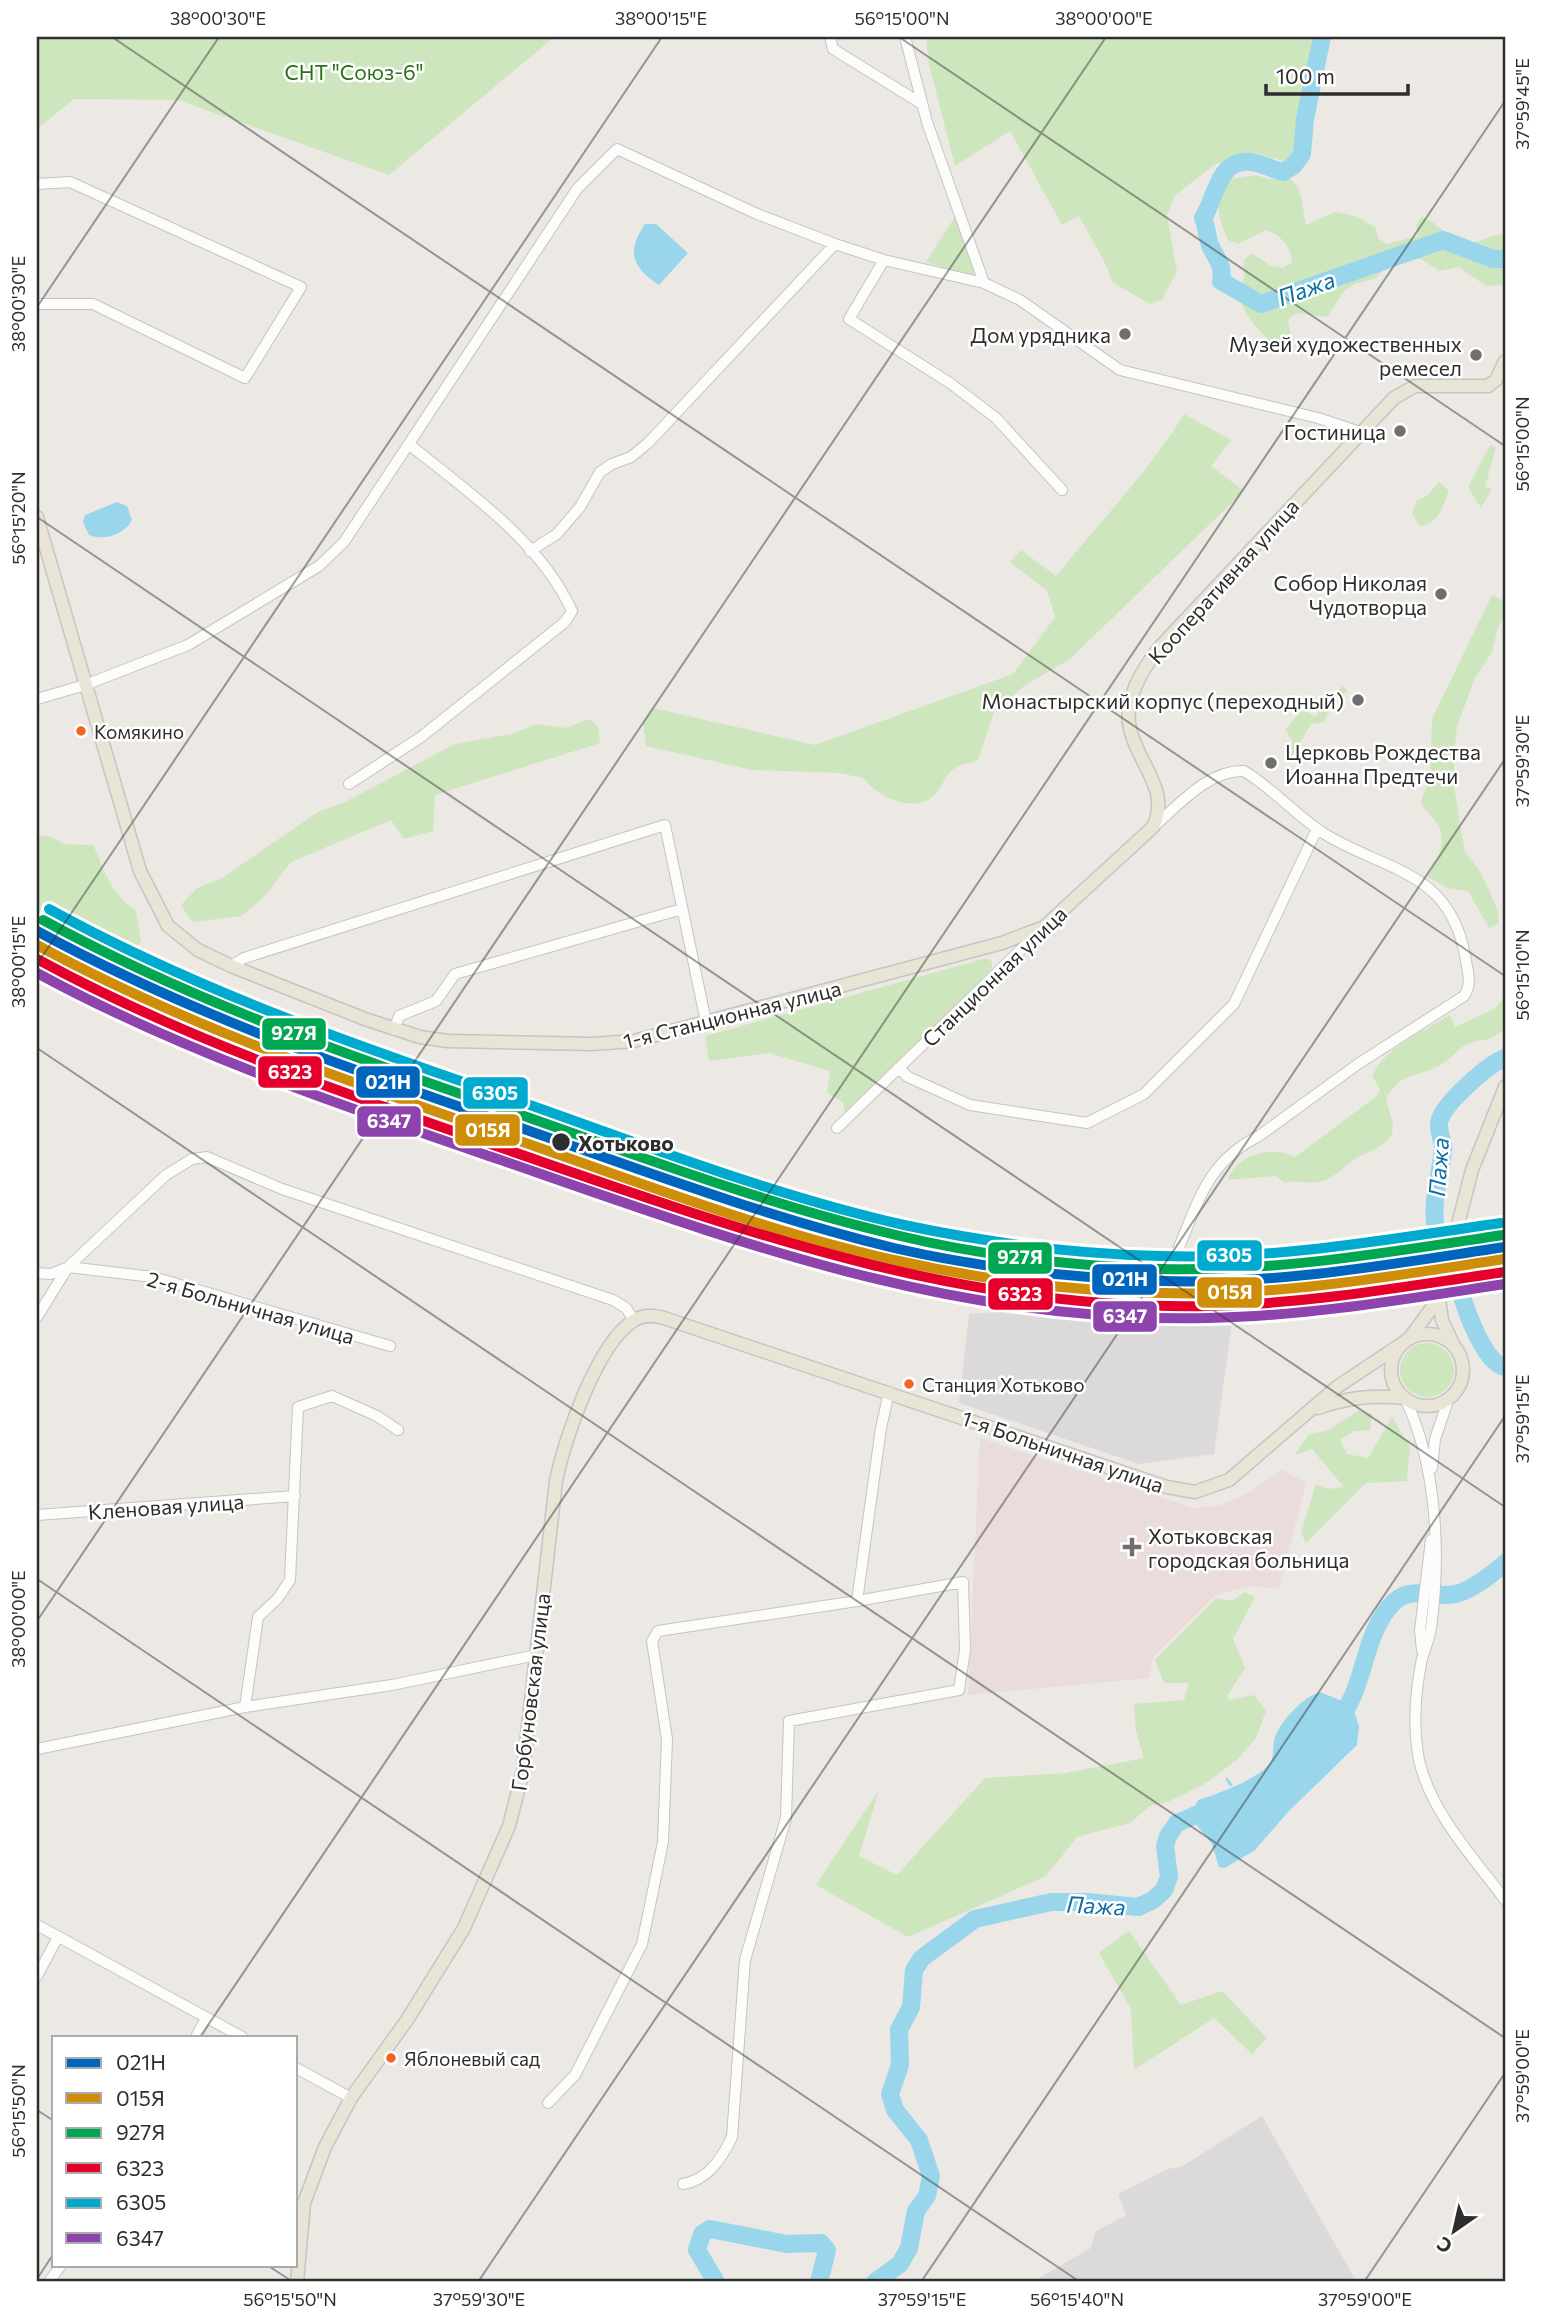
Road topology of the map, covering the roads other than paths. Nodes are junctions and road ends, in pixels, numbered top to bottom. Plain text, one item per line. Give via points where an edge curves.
1 (831, 37) edge
2 (905, 37) edge
3 (922, 104) junction
4 (37, 184) edge
5 (835, 244) junction
6 (884, 260) junction
7 (985, 283) junction
8 (37, 304) edge
9 (1505, 361) edge
10 (1360, 432) junction
11 (410, 445) junction
12 (1062, 490) dead end
13 (37, 517) edge
14 (530, 551) junction
15 (41, 552) edge
16 (85, 685) junction
17 (37, 699) edge
18 (349, 784) dead end
19 (1153, 827) junction
20 (1317, 828) junction
21 (682, 909) junction
22 (1044, 927) junction
23 (994, 945) junction
24 (231, 967) junction
25 (998, 971) junction
26 (706, 1022) junction
27 (394, 1030) junction
28 (898, 1068) junction
29 (1505, 1087) edge
30 (837, 1128) dead end
31 (1176, 1254) dead end
32 (68, 1267) junction
33 (37, 1273) edge
34 (1439, 1298) junction
35 (37, 1317) edge
36 (634, 1320) junction
37 (1406, 1341) junction
38 (390, 1346) dead end
39 (1455, 1347) junction
40 (889, 1392) junction
41 (1405, 1398) junction
42 (1450, 1398) junction
43 (1312, 1410) junction
44 (398, 1430) dead end
45 (1430, 1479) junction
46 (295, 1496) junction
47 (37, 1516) edge
48 (857, 1601) junction
49 (536, 1655) junction
50 (244, 1707) junction
51 (37, 1749) edge
52 (1505, 1900) edge
53 (37, 1925) edge
54 (58, 1937) junction
55 (37, 1976) edge
56 (206, 2018) junction
57 (197, 2036) edge
58 (240, 2036) edge
59 (298, 2069) edge
60 (351, 2098) junction
61 (548, 2103) dead end
62 (683, 2185) dead end
63 (60, 2266) edge
64 (49, 2282) edge
65 (297, 2282) edge

1 - 3 street via 833,49
2 - 3 street
3 - 7 street
4 - 8 street via 70,182 301,286 245,378 93,304
5 - 6 street
5 - 11 street via 757,214 617,149 577,189
5 - 14 street via 649,443 600,472 580,507 557,534
6 - 7 street
6 - 12 street via 849,319 996,418
7 - 10 street via 1020,300 1120,370
9 - 10 main road, Кооперативная улица via 1488,386 1431,384 1404,391
10 - 19 main road, Кооперативная улица via 1159,648 1139,678 1130,703 1129,728 1156,785 1159,809
11 - 14 street via 488,508
11 - 16 street via 344,542 319,566 188,645
13 - 15 main road, 1-я Станционная улица
14 - 18 street via 564,592 572,611 565,622 421,737
15 - 16 main road, 1-я Станционная улица
16 - 17 street
16 - 24 main road, 1-я Станционная улица via 140,871 158,911 180,937
19 - 20 street via 1204,783 1230,770 1257,779
19 - 22 main road, Станционная улица
20 - 28 street via 1234,1004 1144,1094 1087,1123 970,1105
20 - 31 street via 1408,873 1437,894 1458,924 1468,989 1259,1136 1241,1144 1210,1175
21 - 24 street via 665,825 244,958
21 - 26 street
21 - 27 street via 455,974 436,1001 399,1016
22 - 23 main road, 1-я Станционная улица
22 - 25 street, Станционная улица
23 - 25 street via 1003,962
23 - 26 main road, 1-я Станционная улица
24 - 27 main road, 1-я Станционная улица
25 - 28 street, Станционная улица
26 - 27 main road, 1-я Станционная улица via 614,1044 449,1041
28 - 30 street, Станционная улица
29 - 34 main road via 1480,1144
32 - 33 street via 51,1274
32 - 35 street
32 - 36 street via 161,1180 192,1159 218,1160 282,1189 613,1300
32 - 38 street, 2-я Больничная улица via 153,1277
34 - 37 main road
34 - 39 main road via 1442,1320
36 - 40 main road, 1-я Больничная улица via 664,1318
36 - 49 main road, Горбуновская улица via 603,1360 567,1432 556,1480
37 - 39 main road via 1433,1334
37 - 41 main road via 1391,1370
37 - 43 main road, 1-я Больничная улица via 1337,1387
39 - 42 main road via 1463,1368
40 - 43 main road, 1-я Больничная улица via 1167,1487 1195,1492 1229,1480
40 - 48 street
41 - 42 main road via 1427,1406
41 - 43 main road via 1347,1398
41 - 45 street via 1419,1429
42 - 45 street via 1436,1439
44 - 46 street via 332,1396 298,1407
45 - 52 street via 1432,1558 1415,1719 1423,1774 1447,1820
46 - 47 street, Кленовая улица
46 - 50 street via 290,1580 258,1617
48 - 61 street via 658,1631 652,1641 667,1739 663,1842 642,1944 575,2075
48 - 62 street via 962,1582 965,1650 959,1690 789,1721 786,1818 746,1960 732,2137 722,2160 693,2183
49 - 50 street via 393,1685
49 - 60 main road, Горбуновская улица via 523,1771 509,1826 464,1928
50 - 51 street
53 - 54 street
54 - 55 street
54 - 56 street
56 - 57 street
56 - 58 street
59 - 60 street
60 - 65 main road, Горбуновская улица via 325,2147 304,2203
63 - 64 street

